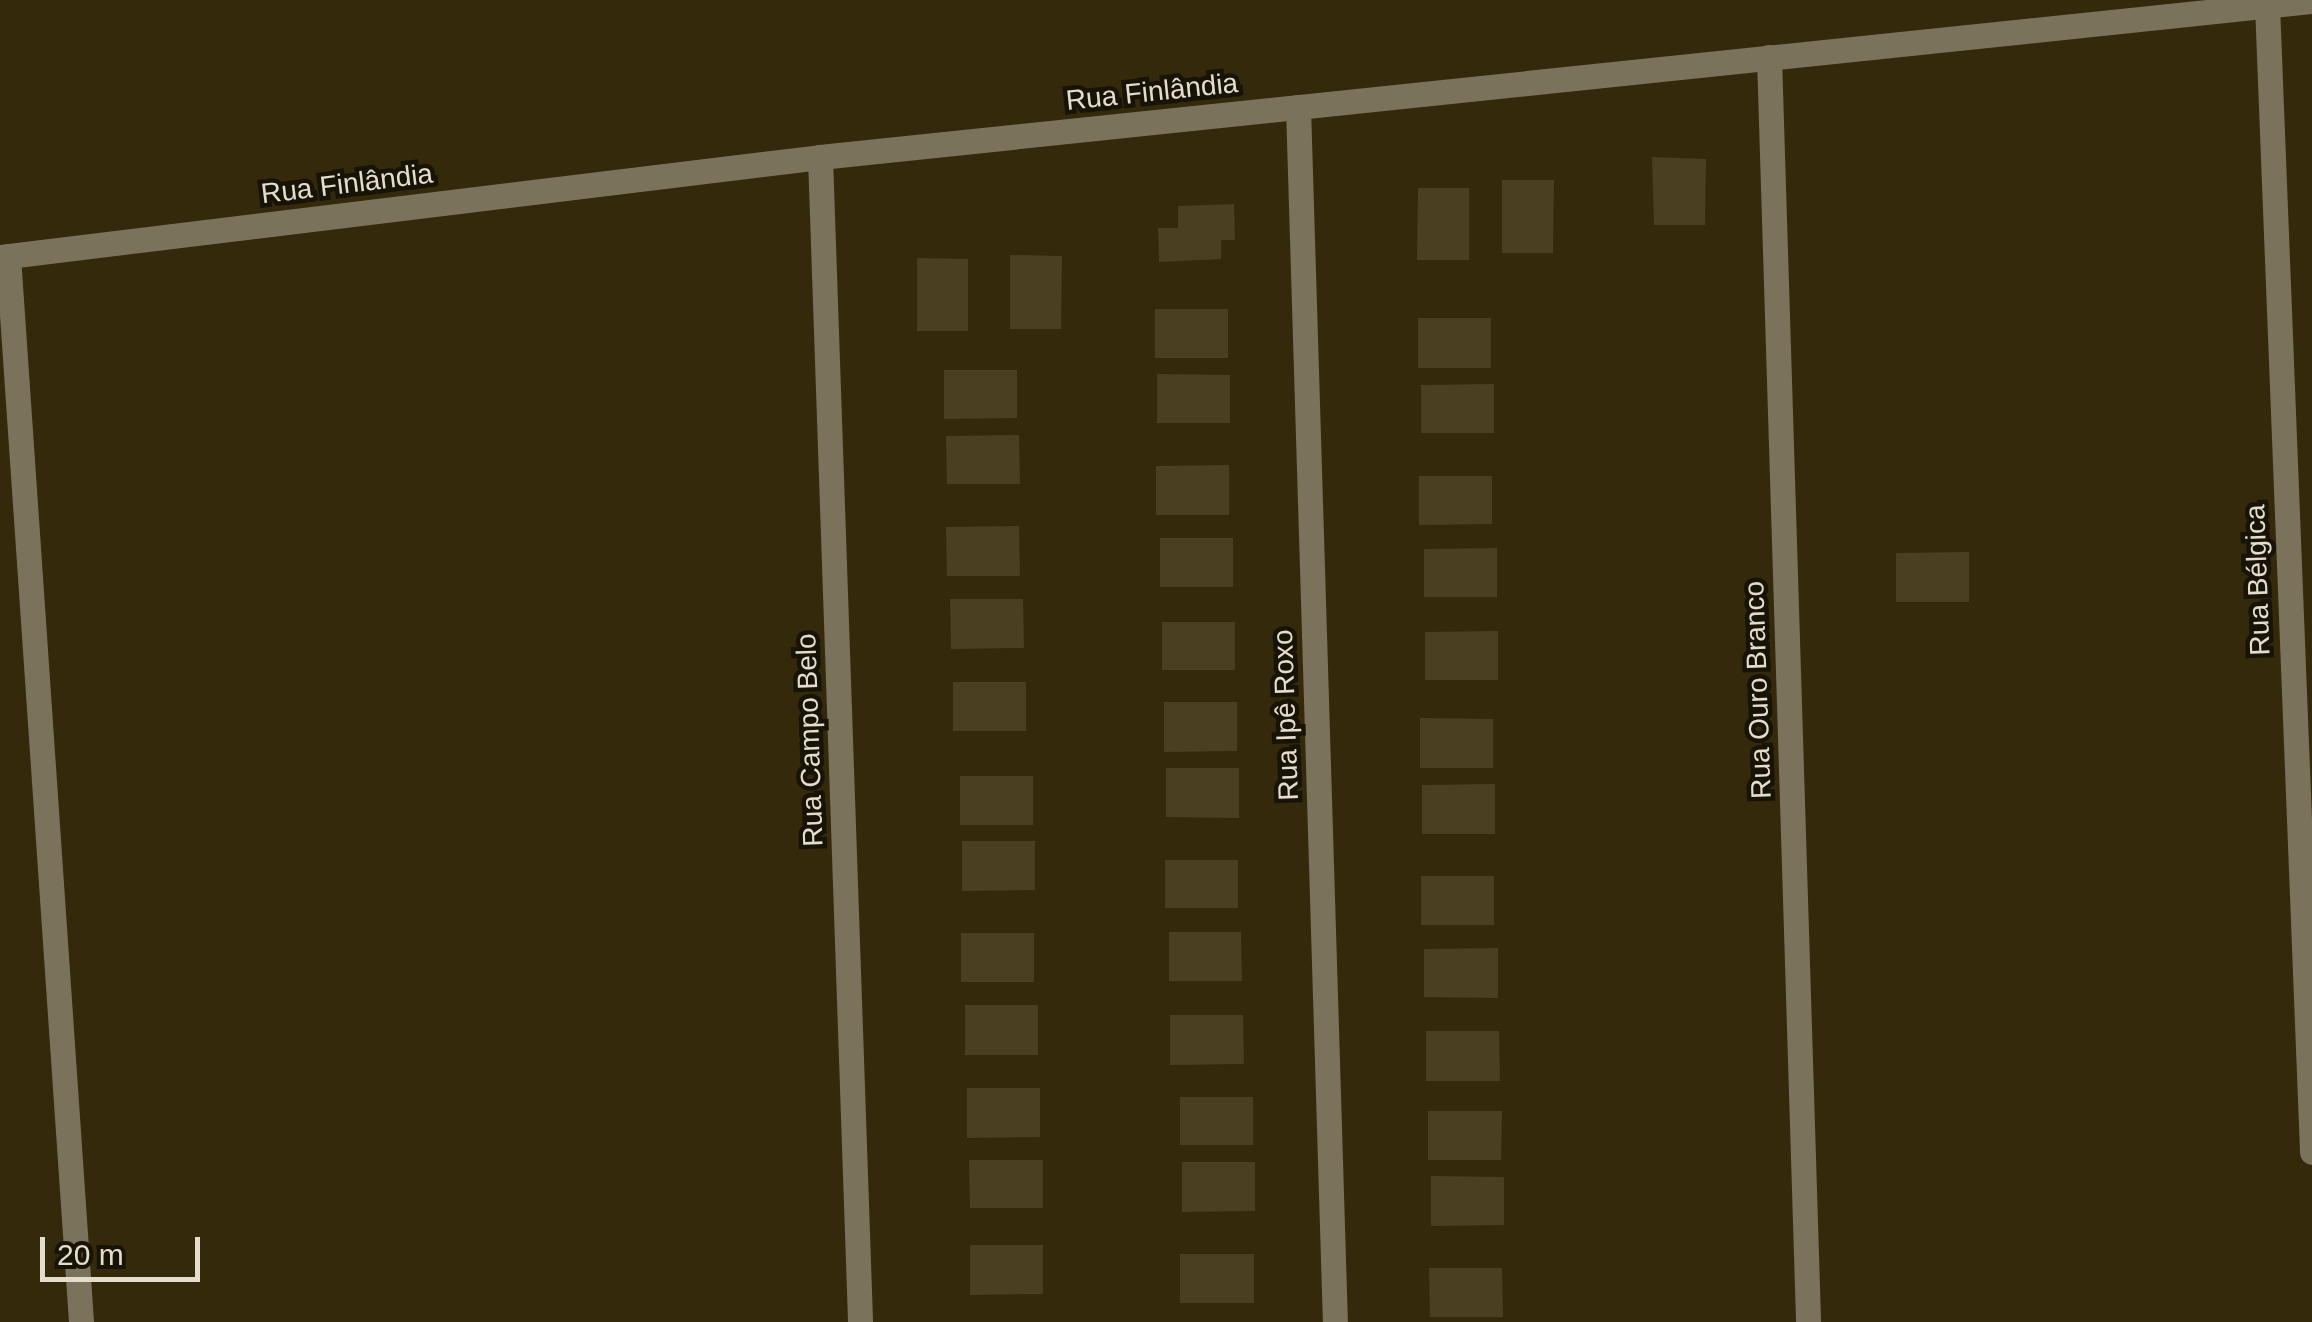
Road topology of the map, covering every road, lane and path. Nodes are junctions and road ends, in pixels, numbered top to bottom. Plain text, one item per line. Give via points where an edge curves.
1 (2312, 1) edge
2 (2267, 5) junction
3 (1769, 57) junction
4 (1298, 106) junction
5 (820, 157) junction
6 (4, 256) edge
7 (2308, 996) edge
8 (2312, 1152) edge
9 (81, 1322) edge
10 (860, 1322) edge
11 (1335, 1322) edge
12 (1808, 1322) edge

1 - 2 street, Rua Finlândia
2 - 3 street, Rua Finlândia
2 - 7 street, Rua Bélgica
3 - 4 street, Rua Finlândia
3 - 12 street, Rua Ouro Branco
4 - 5 street, Rua Finlândia
4 - 11 street, Rua Ipê Roxo
5 - 6 street, Rua Finlândia
5 - 10 street, Rua Campo Belo
6 - 9 street
7 - 8 street, Rua Bélgica

